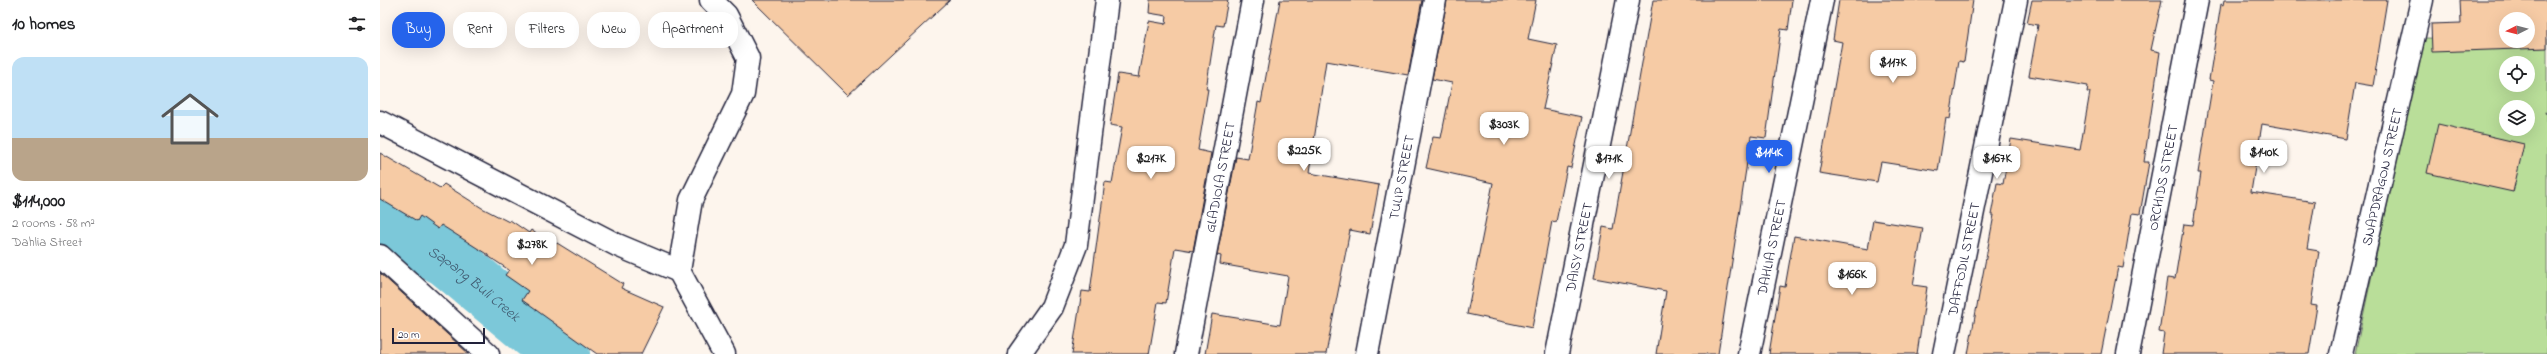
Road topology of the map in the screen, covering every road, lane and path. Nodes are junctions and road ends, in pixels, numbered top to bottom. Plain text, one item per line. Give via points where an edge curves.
1 (711, 0) edge
2 (1107, 0) edge
3 (1253, 0) edge
4 (1435, 0) edge
5 (1628, 0) edge
6 (1822, 0) edge
7 (2016, 0) edge
8 (2197, 0) edge
9 (2422, 0) edge
10 (380, 122) edge
11 (380, 256) edge
12 (679, 271) junction
13 (488, 354) edge
14 (724, 354) edge
15 (1019, 354) edge
16 (1186, 354) edge
17 (1367, 354) edge
18 (1557, 354) edge
19 (1749, 354) edge
20 (1944, 354) edge
21 (2128, 354) edge
22 (2341, 354) edge

1 - 12 street via 726,15 748,58 743,94 691,200
2 - 15 street via 1076,245 1052,307
3 - 16 street, GLADIOLA STREET
4 - 17 street, TULIP STREET
5 - 18 street, DAISY STREET
6 - 19 street, DAHLIA STREET
7 - 20 street, DAFFODIL STREET
8 - 21 street, ORCHIDS STREET
9 - 22 street, SNAPDRAGON STREET
10 - 12 street via 617,245
11 - 13 street
12 - 14 street

